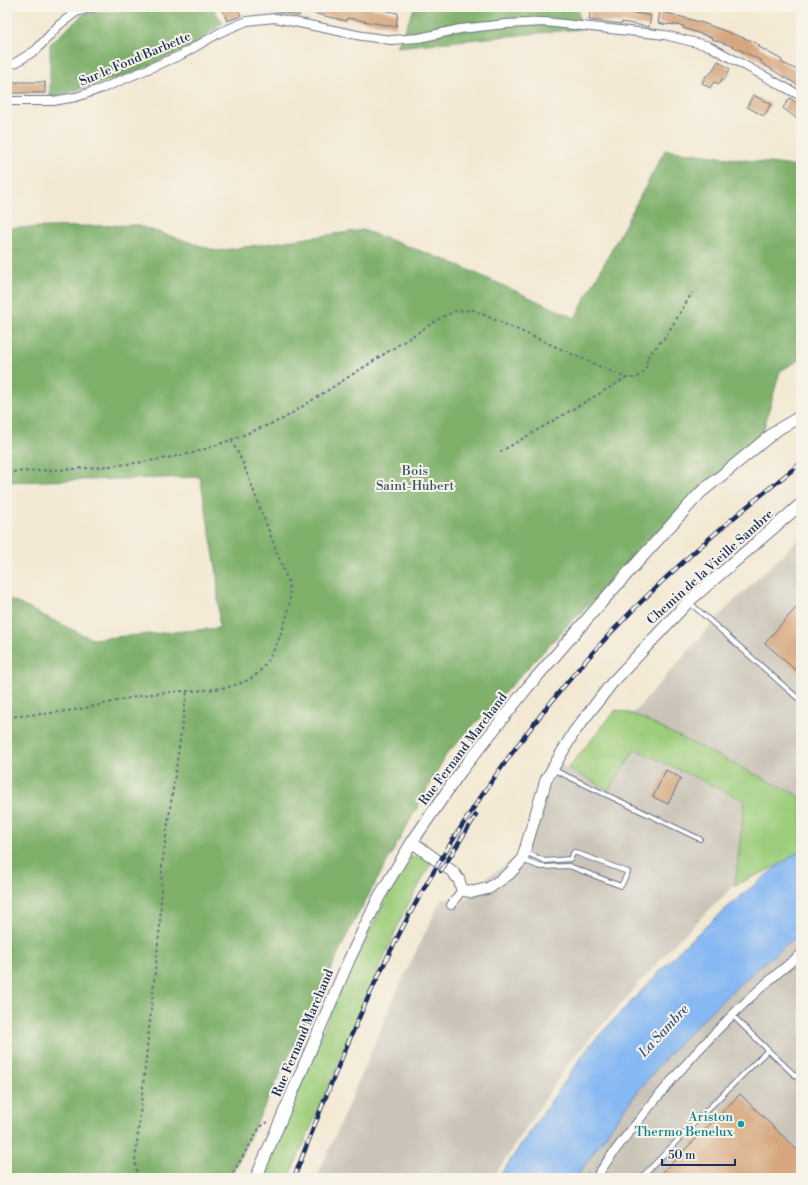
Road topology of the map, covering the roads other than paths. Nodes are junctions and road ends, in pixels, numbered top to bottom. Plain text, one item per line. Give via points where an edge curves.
1 (95, 7) edge
2 (7, 65) edge
3 (801, 96) edge
4 (7, 100) edge
5 (801, 416) edge
6 (801, 504) edge
7 (689, 601) junction
8 (801, 701) edge
9 (552, 769) junction
10 (700, 839) dead end
11 (412, 842) junction
12 (523, 856) junction
13 (462, 890) junction
14 (451, 905) dead end
15 (801, 954) edge
16 (732, 1015) junction
17 (768, 1050) junction
18 (801, 1081) edge
19 (256, 1178) edge
20 (596, 1178) edge
21 (641, 1178) edge

1 - 2 street via 76,12 36,50
3 - 4 street, Sur le Fond Barbette via 709,46 665,35 545,22 460,29 419,38 391,40 275,18 247,21 221,32 181,55 76,97 53,101
5 - 11 street, Rue Fernand Marchand via 777,430 700,493 527,688 461,771
6 - 7 street, Chemin de la Vieille Sambre
7 - 8 lane
7 - 9 street, Chemin de la Vieille Sambre via 612,683 574,732
9 - 10 lane
9 - 12 street, Chemin de la Vieille Sambre via 546,780
11 - 13 street via 453,872
11 - 19 street, Rue Fernand Marchand via 379,897 349,960
12 - 12 lane via 541,867 569,866 622,886 628,872 574,852 570,859 545,861
12 - 13 street, Chemin de la Vieille Sambre via 509,874 489,888 474,892
13 - 14 street
15 - 16 street
16 - 17 lane
16 - 20 street via 678,1072 631,1129
17 - 18 lane
17 - 21 lane

